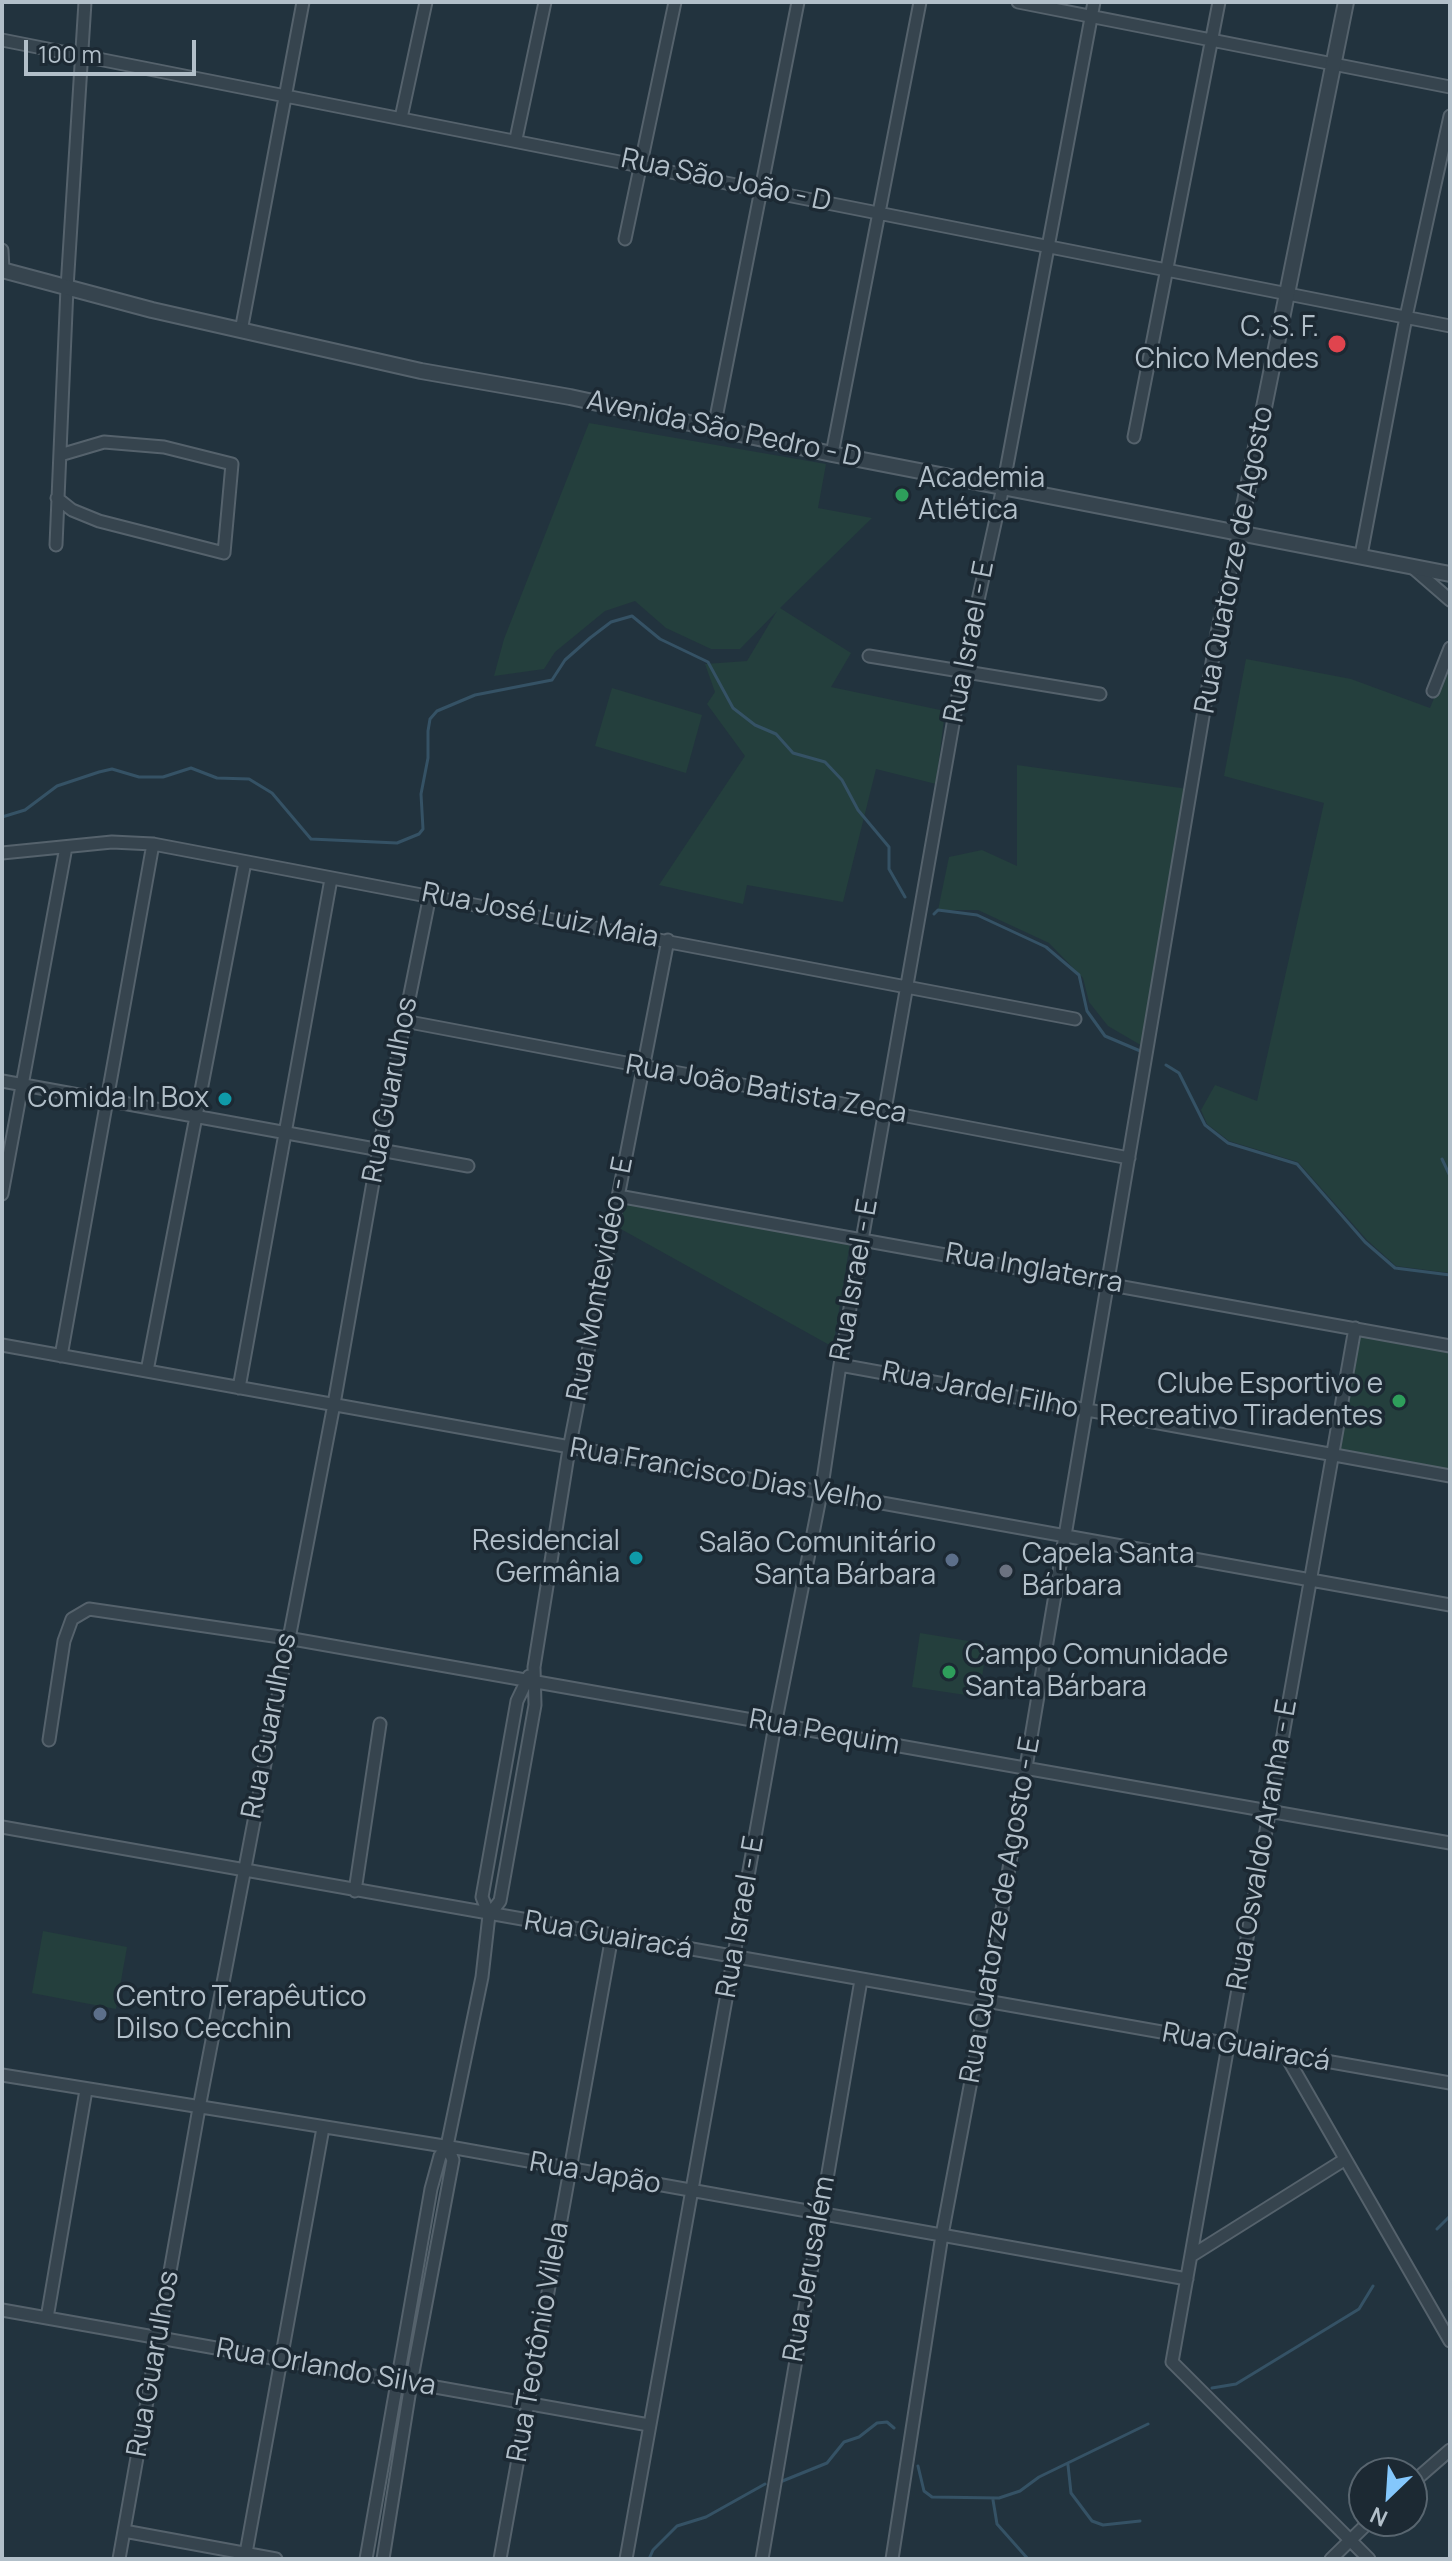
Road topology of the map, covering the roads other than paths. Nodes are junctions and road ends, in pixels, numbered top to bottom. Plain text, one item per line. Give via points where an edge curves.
1 (85, 2) edge
2 (303, 2) edge
3 (426, 2) edge
4 (545, 2) edge
5 (675, 2) edge
6 (798, 2) edge
7 (920, 2) edge
8 (1018, 2) edge
9 (1094, 2) edge
10 (1219, 2) edge
11 (1346, 2) edge
12 (1091, 17) junction
13 (2, 40) edge
14 (1212, 40) junction
15 (79, 55) junction
16 (1334, 65) junction
17 (1450, 87) edge
18 (285, 95) junction
19 (1450, 116) edge
20 (401, 118) junction
21 (516, 139) junction
22 (639, 163) junction
23 (764, 188) junction
24 (879, 213) junction
25 (625, 239) dead end
26 (1048, 246) junction
27 (2, 250) edge
28 (3, 270) edge
29 (1166, 270) junction
30 (67, 288) junction
31 (1289, 293) junction
32 (1406, 317) junction
33 (1450, 326) edge
34 (241, 331) junction
35 (714, 428) junction
36 (1134, 437) dead end
37 (832, 454) junction
38 (60, 455) junction
39 (1003, 487) junction
40 (57, 498) junction
41 (1239, 531) junction
42 (56, 545) dead end
43 (1361, 555) junction
44 (1411, 566) junction
45 (1450, 574) edge
46 (1450, 600) edge
47 (1450, 648) edge
48 (869, 656) dead end
49 (962, 673) junction
50 (1433, 691) dead end
51 (1100, 694) dead end
52 (153, 844) junction
53 (66, 847) junction
54 (2, 853) edge
55 (245, 862) junction
56 (331, 879) junction
57 (430, 895) junction
58 (668, 940) junction
59 (908, 985) junction
60 (1075, 1019) dead end
61 (404, 1021) junction
62 (642, 1068) junction
63 (1144, 1072) joint
64 (2, 1081) edge
65 (22, 1084) junction
66 (107, 1100) junction
67 (886, 1112) junction
68 (196, 1116) junction
69 (285, 1133) junction
70 (379, 1148) junction
71 (1129, 1158) junction
72 (468, 1166) dead end
73 (2, 1194) edge
74 (618, 1196) junction
75 (862, 1238) junction
76 (1108, 1283) junction
77 (1355, 1328) junction
78 (2, 1345) edge
79 (1450, 1346) edge
80 (61, 1356) junction
81 (840, 1365) junction
82 (147, 1371) junction
83 (239, 1388) junction
84 (334, 1404) junction
85 (1087, 1411) junction
86 (569, 1449) junction
87 (1333, 1455) junction
88 (1450, 1476) edge
89 (821, 1493) junction
90 (1065, 1538) junction
91 (1310, 1581) junction
92 (1450, 1605) edge
93 (287, 1638) junction
94 (531, 1681) junction
95 (380, 1724) dead end
96 (775, 1725) junction
97 (49, 1740) dead end
98 (1026, 1768) junction
99 (1270, 1811) junction
100 (2, 1827) edge
101 (1450, 1843) edge
102 (243, 1871) junction
103 (355, 1891) junction
104 (489, 1915) junction
105 (612, 1936) junction
106 (734, 1958) junction
107 (861, 1980) junction
108 (986, 2002) junction
109 (1228, 2044) junction
110 (1285, 2054) junction
111 (2, 2075) edge
112 (1450, 2083) edge
113 (86, 2090) junction
114 (199, 2108) junction
115 (323, 2128) junction
116 (447, 2146) junction
117 (1344, 2160) junction
118 (569, 2170) junction
119 (690, 2191) junction
120 (818, 2214) junction
121 (942, 2235) junction
122 (1191, 2256) junction
123 (1187, 2279) junction
124 (2, 2310) edge
125 (47, 2318) junction
126 (158, 2338) junction
127 (1450, 2341) edge
128 (281, 2360) junction
129 (397, 2380) junction
130 (411, 2383) junction
131 (530, 2404) junction
132 (649, 2425) junction
133 (1450, 2450) edge
134 (1428, 2469) edge
135 (124, 2531) junction
136 (1351, 2537) edge
137 (1349, 2539) junction
138 (246, 2553) junction
139 (119, 2559) edge
140 (276, 2559) edge
141 (366, 2559) edge
142 (383, 2559) edge
143 (500, 2559) edge
144 (626, 2559) edge
145 (762, 2559) edge
146 (892, 2559) edge
147 (1331, 2559) edge
148 (1369, 2559) edge

1 - 15 street
2 - 18 street
3 - 20 street
4 - 21 street
5 - 22 street
6 - 23 street
7 - 24 street
8 - 12 street
9 - 12 street, Rua Israel - E
10 - 14 street
11 - 16 street, Rua Quatorze de Agosto
12 - 14 street
12 - 26 street, Rua Israel - E
13 - 15 street, Rua São João - D
14 - 16 street
14 - 29 street
15 - 18 street, Rua São João - D
15 - 30 street
16 - 17 street
16 - 31 street, Rua Quatorze de Agosto
18 - 20 street, Rua São João - D
18 - 34 street
19 - 32 street
20 - 21 street, Rua São João - D
21 - 22 street, Rua São João - D
22 - 23 street, Rua São João - D
22 - 25 street
23 - 24 street, Rua São João - D
23 - 35 street
24 - 26 street, Rua São João - D
24 - 37 street
26 - 29 street, Rua São João - D
26 - 39 street, Rua Israel - E
27 - 28 street
28 - 30 street, Avenida São Pedro - D
29 - 31 street, Rua São João - D
29 - 36 street
30 - 34 street, Avenida São Pedro - D
30 - 38 street
31 - 32 street, Rua São João - D
31 - 41 street, Rua Quatorze de Agosto
32 - 33 street, Rua São João - D
32 - 43 street
34 - 35 street, Avenida São Pedro - D
35 - 37 street, Avenida São Pedro - D
37 - 39 street, Avenida São Pedro - D
38 - 40 street
38 - 40 street via 104,442 164,447 232,464 224,553 99,521
39 - 41 street, Avenida São Pedro - D
39 - 49 street, Rua Israel - E
40 - 42 street
41 - 43 street, Avenida São Pedro - D
41 - 63 street, Rua Quatorze de Agosto via 1217,633
43 - 44 street, Avenida São Pedro - D
44 - 45 street, Avenida São Pedro - D
44 - 46 street
47 - 50 street
48 - 49 street
49 - 51 street
49 - 59 street, Rua Israel - E
52 - 53 street, Rua José Luiz Maia
52 - 55 street, Rua José Luiz Maia
52 - 66 street
53 - 54 street, Rua José Luiz Maia
53 - 65 street
55 - 56 street, Rua José Luiz Maia
55 - 68 street
56 - 57 street, Rua José Luiz Maia
56 - 69 street
57 - 58 street, Rua José Luiz Maia
57 - 61 street, Rua Guarulhos
58 - 59 street, Rua José Luiz Maia
58 - 62 street, Rua Montevidéo - E
59 - 60 street, Rua José Luiz Maia
59 - 67 street, Rua Israel - E
61 - 62 street, Rua João Batista Zeca
61 - 70 street, Rua Guarulhos
62 - 67 street, Rua João Batista Zeca
62 - 74 street, Rua Montevidéo - E
63 - 71 street, Rua Quatorze de Agosto - E
64 - 65 street
65 - 66 street
65 - 73 street
66 - 68 street
66 - 80 street
67 - 71 street, Rua João Batista Zeca
67 - 75 street, Rua Israel - E
68 - 69 street
68 - 82 street
69 - 70 street
69 - 83 street
70 - 72 street
70 - 84 street, Rua Guarulhos
71 - 76 street, Rua Quatorze de Agosto - E
74 - 75 street, Rua Inglaterra
74 - 86 street, Rua Montevidéo - E
75 - 76 street, Rua Inglaterra
75 - 81 street, Rua Israel - E
76 - 77 street, Rua Inglaterra
76 - 85 street, Rua Quatorze de Agosto - E
77 - 79 street, Rua Inglaterra
77 - 87 street, Rua Osvaldo Aranha - E
78 - 80 street, Rua Francisco Dias Velho
80 - 82 street, Rua Francisco Dias Velho
81 - 85 street, Rua Jardel Filho
81 - 89 street, Rua Israel - E
82 - 83 street, Rua Francisco Dias Velho
83 - 84 street, Rua Francisco Dias Velho
84 - 86 street, Rua Francisco Dias Velho
84 - 93 street, Rua Guarulhos
85 - 87 street, Rua Jardel Filho
85 - 90 street, Rua Quatorze de Agosto - E
86 - 89 street, Rua Francisco Dias Velho
86 - 94 street, Rua Montevidéo - E
87 - 88 street, Rua Jardel Filho
87 - 91 street, Rua Osvaldo Aranha - E
89 - 90 street, Rua Francisco Dias Velho
89 - 96 street, Rua Israel - E
90 - 91 street, Rua Francisco Dias Velho
90 - 98 street, Rua Quatorze de Agosto - E
91 - 92 street, Rua Francisco Dias Velho
91 - 99 street, Rua Osvaldo Aranha - E
93 - 94 street, Rua Pequim
93 - 97 street, Rua Pequim via 89,1609 72,1619 64,1641
93 - 102 street, Rua Guarulhos
94 - 96 street, Rua Pequim
94 - 104 street, Rua Montevidéo - E via 500,1901
94 - 104 street, Rua Montevidéo - E via 517,1701 482,1897
95 - 103 street
96 - 98 street, Rua Pequim
96 - 106 street, Rua Israel - E
98 - 99 street, Rua Pequim
98 - 108 street, Rua Quatorze de Agosto - E
99 - 101 street, Rua Pequim
99 - 109 street, Rua Osvaldo Aranha - E
100 - 102 street, Rua Guairacá
102 - 103 street, Rua Guairacá
102 - 114 street, Rua Guarulhos
103 - 104 street, Rua Guairacá
104 - 105 street, Rua Guairacá
104 - 116 street, Rua Montevidéo - E via 482,1977
105 - 106 street, Rua Guairacá
105 - 118 street, Rua Teotônio Vilela
106 - 107 street, Rua Guairacá
106 - 119 street, Rua Israel - E
107 - 108 street, Rua Guairacá
107 - 120 street, Rua Jerusalém
108 - 109 street, Rua Guairacá
108 - 121 street, Rua Quatorze de Agosto - E
109 - 110 street, Rua Guairacá
109 - 122 street, Rua Osvaldo Aranha - E
110 - 112 street, Rua Guairacá
110 - 117 street
111 - 113 street, Rua Japão
113 - 114 street, Rua Japão
113 - 125 street
114 - 115 street, Rua Japão
114 - 126 street, Rua Guarulhos
115 - 116 street, Rua Japão
115 - 128 street
116 - 118 street, Rua Japão
116 - 129 street, Rua Montevidéo - E via 431,2189
116 - 130 street, Rua Montevidéo - E via 453,2160
117 - 122 street
117 - 127 street
118 - 119 street, Rua Japão
118 - 131 street, Rua Teotônio Vilela
119 - 120 street, Rua Japão
119 - 132 street, Rua Israel - E
120 - 121 street, Rua Japão
120 - 145 street, Rua Jerusalém
121 - 123 street, Rua Japão
121 - 146 street, Rua Quatorze de Agosto - E
122 - 123 street, Rua Osvaldo Aranha - E
123 - 137 street, Rua Osvaldo Aranha - E via 1172,2362
124 - 125 street, Rua Orlando Silva
125 - 126 street, Rua Orlando Silva
126 - 128 street, Rua Orlando Silva
126 - 135 street, Rua Guarulhos
128 - 129 street, Rua Orlando Silva
128 - 138 street
129 - 130 street, Rua Orlando Silva
129 - 141 street, Rua Montevidéo - E
130 - 131 street, Rua Orlando Silva
130 - 142 street, Rua Montevidéo - E
131 - 132 street, Rua Orlando Silva
131 - 143 street, Rua Teotônio Vilela
132 - 144 street, Rua Israel - E
133 - 134 street
135 - 138 street
135 - 139 street, Rua Guarulhos
136 - 137 street
137 - 147 street
137 - 148 street
138 - 140 street

